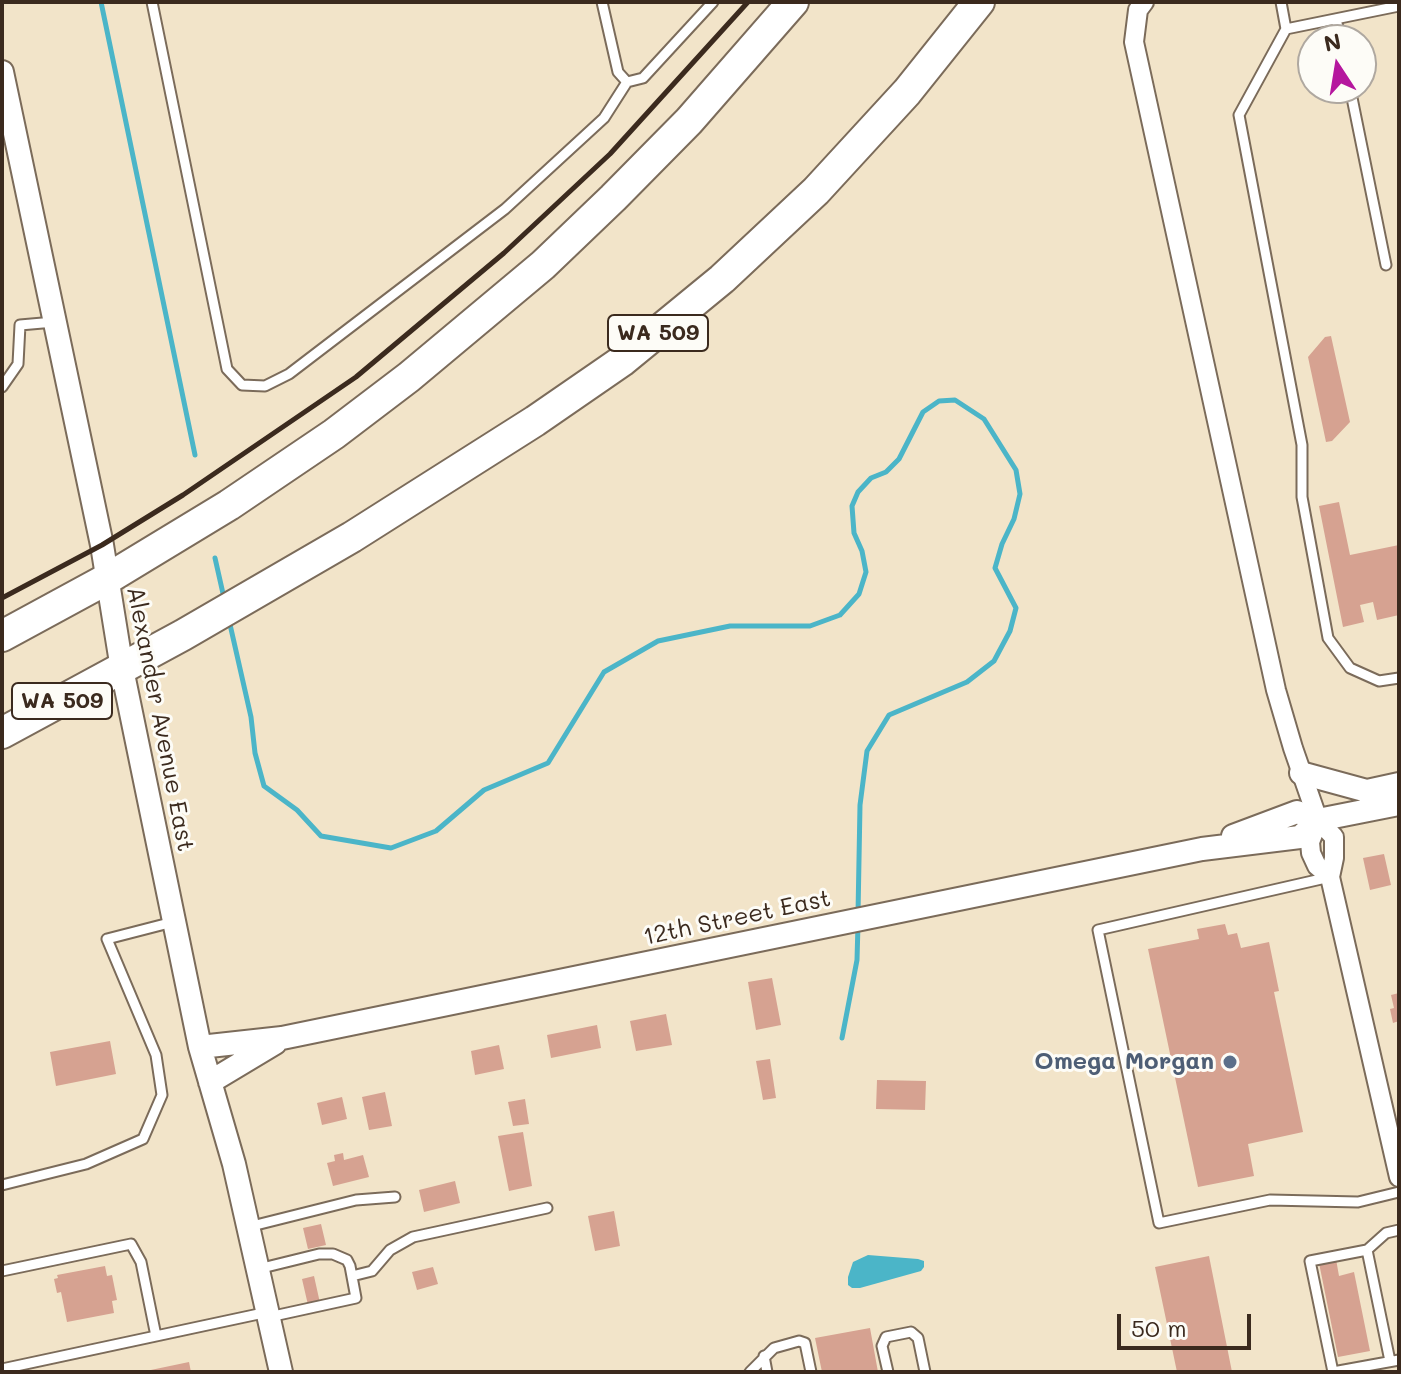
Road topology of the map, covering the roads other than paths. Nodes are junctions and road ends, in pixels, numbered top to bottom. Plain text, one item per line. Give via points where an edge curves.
1 (152, 2) edge
2 (602, 2) edge
3 (713, 2) edge
4 (793, 2) edge
5 (979, 2) edge
6 (1144, 2) edge
7 (1281, 2) edge
8 (1399, 6) edge
9 (1336, 19) junction
10 (1337, 24) edge
11 (1286, 29) junction
12 (2, 72) edge
13 (627, 82) junction
14 (1353, 104) edge
15 (1386, 265) dead end
16 (54, 322) junction
17 (2, 387) edge
18 (107, 579) junction
19 (2, 636) edge
20 (122, 669) junction
21 (1399, 678) edge
22 (2, 733) edge
23 (1301, 773) junction
24 (1399, 784) edge
25 (1399, 804) edge
26 (1318, 820) junction
27 (1330, 877) junction
28 (173, 922) junction
29 (282, 1038) junction
30 (200, 1047) junction
31 (210, 1082) junction
32 (1399, 1177) edge
33 (2, 1185) edge
34 (1399, 1192) edge
35 (395, 1197) dead end
36 (547, 1208) dead end
37 (248, 1227) junction
38 (1399, 1230) edge
39 (1367, 1250) junction
40 (258, 1269) junction
41 (2, 1271) edge
42 (352, 1276) junction
43 (269, 1314) junction
44 (156, 1336) junction
45 (764, 1356) junction
46 (1395, 1360) edge
47 (2, 1369) edge
48 (281, 1372) edge
49 (750, 1372) edge
50 (767, 1372) edge
51 (811, 1372) edge
52 (888, 1372) edge
53 (925, 1372) edge

1 - 13 lane via 227,369 242,385 265,386 289,374 505,209 604,118
2 - 13 lane via 618,72
3 - 13 lane via 643,78
4 - 18 highway via 689,121 543,265 334,434
5 - 20 highway, WA 509 via 907,92 816,191 722,279 622,361 271,585
6 - 23 street via 1134,42 1276,690
7 - 11 lane
8 - 9 lane
9 - 10 lane
9 - 11 lane
11 - 21 lane via 1239,115 1302,445 1302,497 1328,638 1350,668 1379,681
12 - 16 street, Alexander Avenue East
14 - 15 lane
16 - 17 lane via 20,325 18,364
16 - 18 street, Alexander Avenue East
18 - 19 highway
18 - 20 street, Alexander Avenue East
20 - 22 highway, WA 509
20 - 28 street, Alexander Avenue East
23 - 24 street via 1367,791
23 - 26 street
25 - 26 street, 12th Street East
26 - 27 street via 1334,837
26 - 29 street, 12th Street East via 1300,837 1202,849
27 - 32 street
27 - 34 lane via 1098,930 1159,1223 1270,1200 1358,1202
28 - 30 street, Alexander Avenue East
28 - 33 lane via 107,939 156,1055 162,1095 143,1139 86,1164
29 - 30 street, 12th Street East
29 - 31 street, 12th Street East
30 - 31 street, Alexander Avenue East
31 - 37 street, Alexander Avenue East
35 - 37 lane via 356,1200
36 - 42 lane via 413,1237 390,1250 372,1271
37 - 40 street, Alexander Avenue East
38 - 39 lane via 1386,1233
39 - 46 lane
39 - 46 lane via 1310,1261 1333,1372
40 - 42 lane via 333,1254 347,1260
40 - 43 street, Alexander Avenue East
41 - 44 lane via 131,1244 141,1262
42 - 43 lane via 356,1298
43 - 44 lane
43 - 48 street, Alexander Avenue East
44 - 47 lane
45 - 49 lane
45 - 50 lane
45 - 51 lane via 787,1344 805,1343
52 - 53 lane via 882,1346 886,1337 911,1332 918,1338

